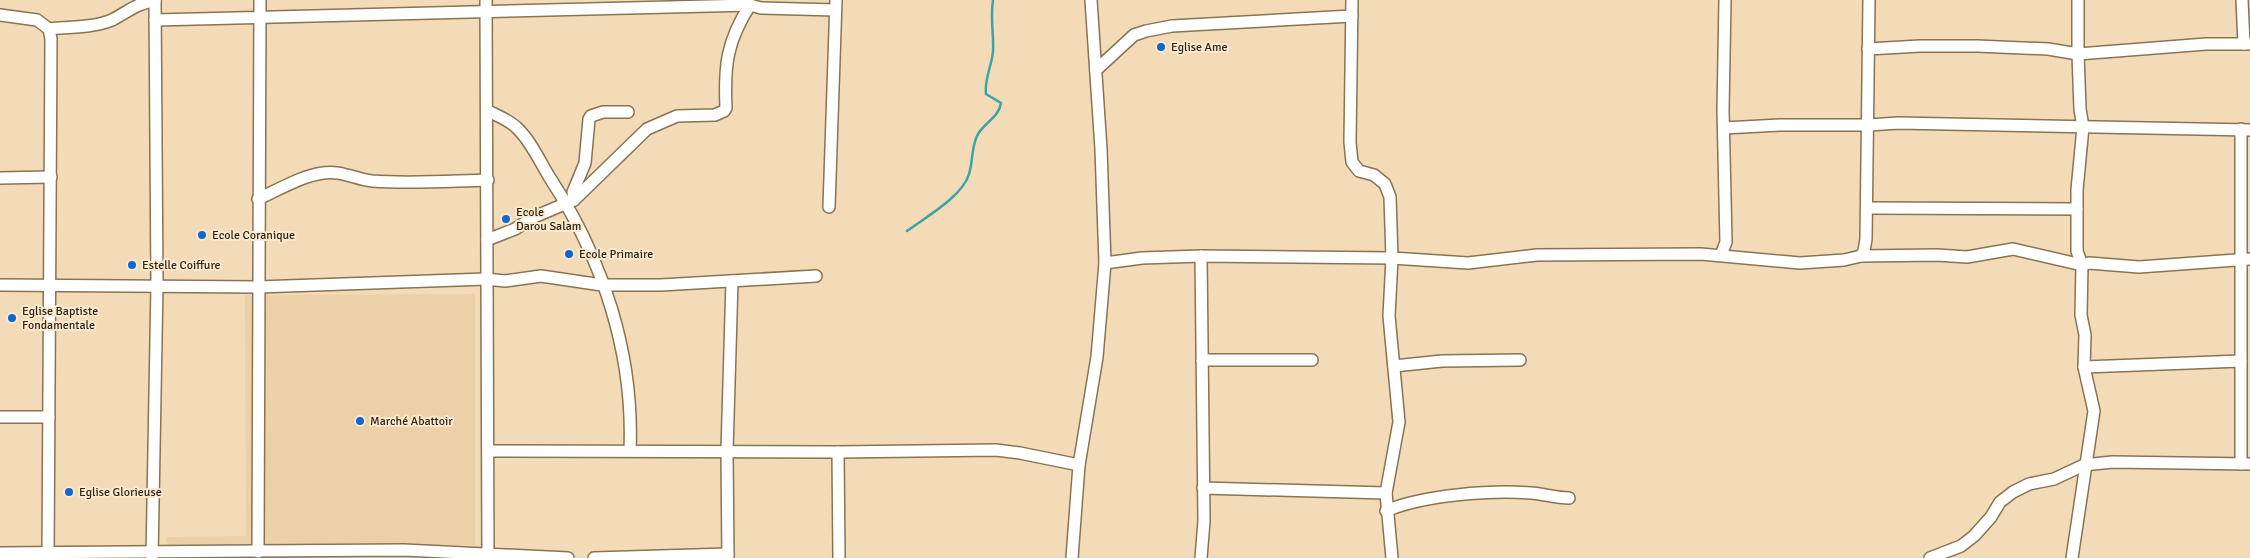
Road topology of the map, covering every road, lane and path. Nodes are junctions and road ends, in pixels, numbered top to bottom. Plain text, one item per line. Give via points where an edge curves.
1 (260, 0) edge
2 (1091, 0) edge
3 (1352, 0) edge
4 (1725, 0) edge
5 (1869, 0) edge
6 (2078, 0) edge
7 (2242, 0) edge
8 (155, 1) edge
9 (596, 5) edge
10 (757, 5) edge
11 (835, 5) edge
12 (486, 6) edge
13 (0, 15) edge
14 (1352, 16) junction
15 (260, 17) junction
16 (155, 20) junction
17 (49, 29) junction
18 (2247, 44) edge
19 (1868, 48) junction
20 (2078, 54) junction
21 (1096, 70) junction
22 (488, 111) junction
23 (628, 112) dead end
24 (1869, 126) junction
25 (2084, 127) junction
26 (1724, 128) junction
27 (2245, 130) edge
28 (51, 177) junction
29 (0, 178) edge
30 (488, 180) junction
31 (258, 199) junction
32 (570, 202) junction
33 (829, 207) dead end
34 (1867, 208) junction
35 (2077, 209) junction
36 (487, 240) junction
37 (1721, 255) junction
38 (1201, 256) junction
39 (1861, 256) junction
40 (1392, 258) junction
41 (2246, 259) edge
42 (1105, 263) junction
43 (2082, 265) junction
44 (816, 276) dead end
45 (486, 279) junction
46 (732, 281) junction
47 (0, 285) edge
48 (50, 285) junction
49 (157, 285) junction
50 (602, 285) junction
51 (258, 287) junction
52 (1202, 360) junction
53 (1312, 360) dead end
54 (1520, 360) dead end
55 (2241, 361) junction
56 (1394, 366) junction
57 (2084, 367) junction
58 (0, 416) edge
59 (49, 417) junction
60 (630, 450) junction
61 (488, 451) junction
62 (727, 451) junction
63 (838, 452) junction
64 (2245, 464) edge
65 (1080, 465) junction
66 (2084, 465) junction
67 (1204, 488) junction
68 (1386, 493) junction
69 (1569, 498) dead end
70 (1386, 511) junction
71 (258, 552) junction
72 (0, 553) edge
73 (48, 555) edge
74 (152, 556) edge
75 (488, 556) edge
76 (728, 556) edge
77 (568, 558) edge
78 (594, 558) edge
79 (839, 558) edge
80 (1072, 558) edge
81 (1201, 558) edge
82 (1392, 558) edge
83 (1930, 558) edge
84 (2072, 558) edge

1 - 15 street
2 - 21 street
3 - 14 street
4 - 26 street
5 - 19 street
6 - 20 street
7 - 18 street
8 - 16 street
8 - 17 street via 98,24
9 - 10 street
9 - 12 street
10 - 11 street
10 - 32 street via 736,27 729,48 724,78 724,111 715,115 677,116 647,129
11 - 33 street
12 - 15 street
12 - 22 street
13 - 17 street via 37,20
14 - 21 street via 1172,26 1146,31 1134,35
14 - 40 street via 1352,162 1359,170 1374,175 1385,184 1390,197
15 - 16 street
15 - 31 street
16 - 49 street
17 - 28 street
18 - 20 street
19 - 20 street via 1977,46 2048,49
19 - 24 street
20 - 25 street via 2080,109
21 - 42 street
22 - 30 street
22 - 32 street via 511,123 524,136
23 - 32 street via 604,112 589,119 585,163
24 - 25 street via 1898,123
24 - 26 street via 1780,124
24 - 34 street
25 - 27 street
25 - 35 street
26 - 37 street via 1726,242
27 - 41 street
28 - 29 street
28 - 48 street
30 - 31 street via 382,181 357,179 335,172 322,173
30 - 36 street
31 - 51 street
32 - 36 street
32 - 50 street
34 - 35 street
34 - 39 street via 1866,239
35 - 43 street via 2077,251
36 - 45 street
37 - 39 street via 1800,263
37 - 40 street via 1537,256 1468,263
38 - 40 street
38 - 42 street
38 - 52 street
39 - 43 street via 1936,254 1967,257 2013,249
40 - 56 street via 1388,316
41 - 43 street via 2139,267
41 - 55 street
42 - 65 street via 1097,357
43 - 57 street via 2080,315 2085,335
44 - 46 street
45 - 50 street via 541,276
45 - 51 street
45 - 61 street
46 - 50 street
46 - 62 street
47 - 48 street
48 - 49 street
48 - 59 street
49 - 51 street
49 - 74 street
50 - 60 street via 625,363 630,395
51 - 71 street
52 - 53 street
52 - 67 street
54 - 56 street via 1442,361
55 - 57 street
55 - 64 street
56 - 68 street via 1399,422
57 - 66 street via 2094,411
58 - 59 street
59 - 73 street
60 - 61 street
60 - 62 street
61 - 75 street
62 - 63 street
62 - 76 street
63 - 65 street via 996,450
63 - 79 street
64 - 66 street via 2112,462
65 - 80 street
66 - 83 street via 2054,479 2029,484 2012,492 2000,502 1974,536 1961,546
66 - 84 street
67 - 68 street
67 - 81 street
68 - 70 street
69 - 70 street via 1530,493 1475,494 1401,504
70 - 82 street
71 - 74 street
71 - 75 street via 404,550
72 - 73 street
73 - 74 street
75 - 77 street
76 - 78 street

